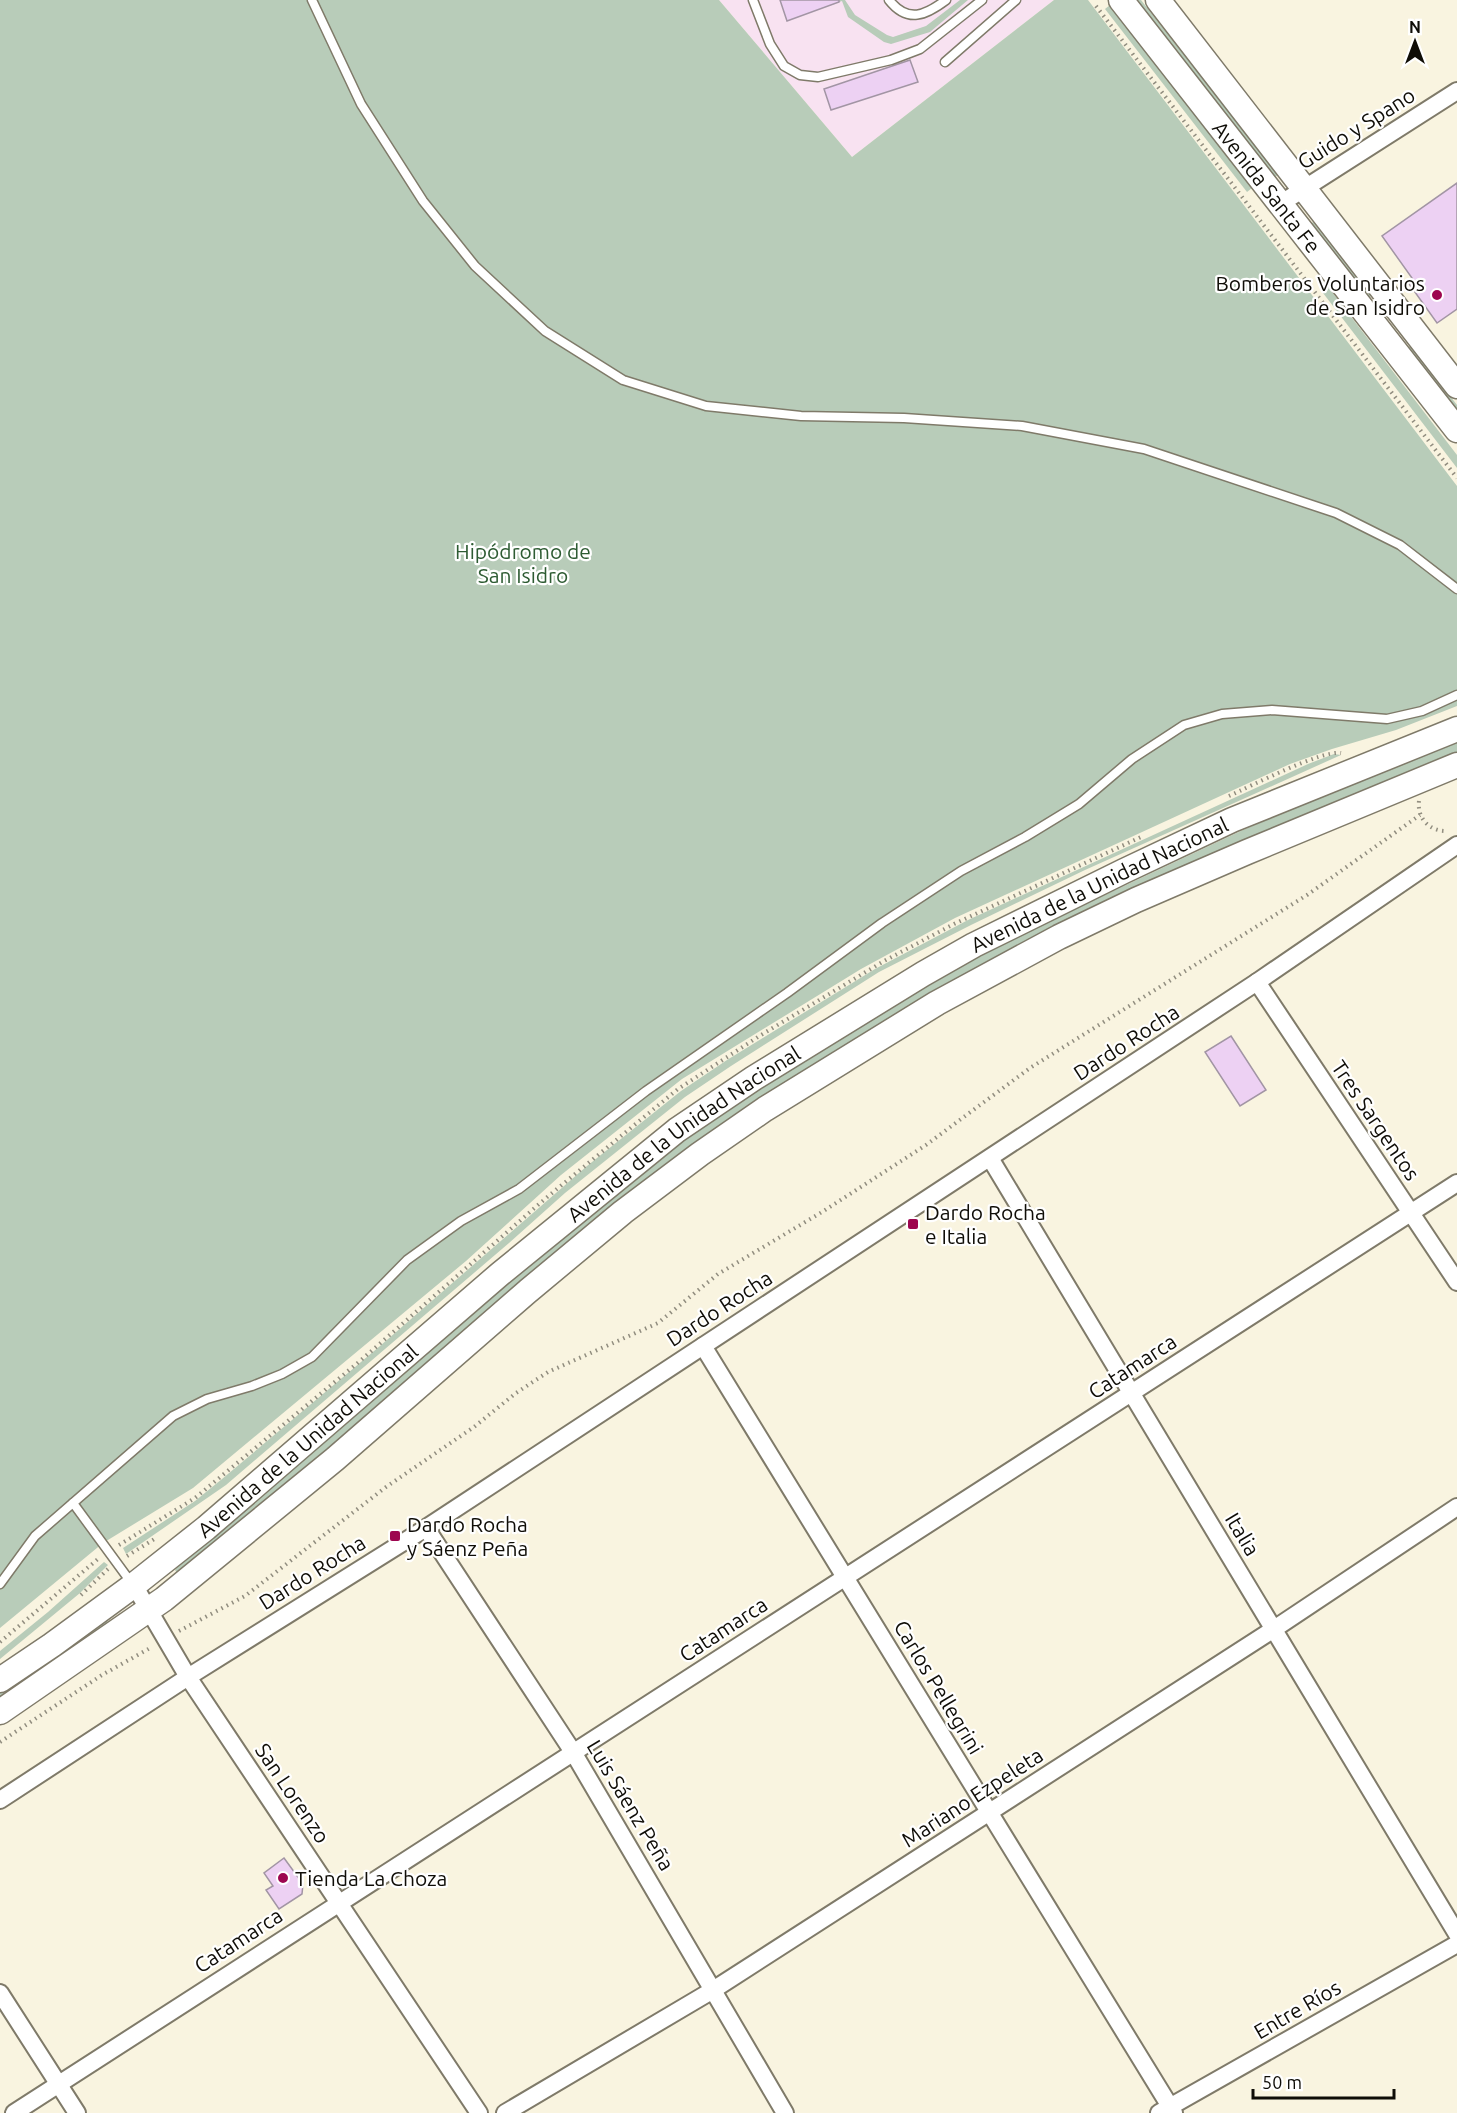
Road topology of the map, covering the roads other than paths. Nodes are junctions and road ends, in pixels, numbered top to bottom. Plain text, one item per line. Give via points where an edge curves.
1 (312, 0) edge
2 (753, 0) edge
3 (889, 0) edge
4 (946, 0) edge
5 (981, 0) edge
6 (1017, 0) edge
7 (1121, 0) edge
8 (1158, 0) edge
9 (945, 62) dead end
10 (1457, 91) edge
11 (1304, 188) junction
12 (1280, 204) junction
13 (1401, 314) junction
14 (1379, 331) junction
15 (1457, 386) edge
16 (1457, 430) edge
17 (1457, 589) edge
18 (1457, 695) edge
19 (1457, 729) edge
20 (1457, 765) edge
21 (1457, 845) edge
22 (1257, 982) junction
23 (990, 1158) junction
24 (1457, 1183) edge
25 (1411, 1213) junction
26 (1457, 1282) edge
27 (703, 1346) junction
28 (1132, 1393) junction
29 (73, 1503) junction
30 (1457, 1507) edge
31 (426, 1528) junction
32 (846, 1577) junction
33 (0, 1584) edge
34 (134, 1586) junction
35 (149, 1610) junction
36 (1274, 1629) junction
37 (188, 1677) junction
38 (0, 1680) edge
39 (0, 1712) edge
40 (573, 1752) junction
41 (0, 1800) edge
42 (990, 1813) junction
43 (338, 1902) junction
44 (1457, 1934) edge
45 (1457, 1944) edge
46 (713, 1990) junction
47 (0, 1993) edge
48 (58, 2084) junction
49 (1167, 2111) edge
50 (14, 2113) edge
51 (77, 2113) edge
52 (479, 2113) edge
53 (505, 2113) edge
54 (785, 2113) edge

1 - 17 lane via 362,104 423,201 467,257 545,331 623,380 706,406 801,416 1022,426 1144,449 1336,513 1400,545
2 - 5 lane via 770,44 784,66 800,75 818,77 920,49
3 - 4 lane via 904,13 917,15
6 - 9 lane
7 - 12 main road, Avenida Santa Fe
8 - 11 main road, Avenida Santa Fe
10 - 11 street, Guido y Spano
11 - 12 street, Guido y Spano
11 - 13 main road, Avenida Santa Fe
12 - 14 main road, Avenida Santa Fe
13 - 14 main road
13 - 15 main road, Avenida Santa Fe
14 - 16 main road, Avenida Santa Fe
18 - 29 lane via 1422,711 1387,719 1272,710 1222,714 1184,725 1132,759 1079,804 961,871 882,923 646,1091 519,1189 461,1221 407,1260 312,1357 282,1374 207,1399 173,1416
19 - 34 main road, Avenida de la Unidad Nacional via 1232,820 1044,910 923,974 754,1078 677,1130 500,1274
20 - 35 main road, Avenida de la Unidad Nacional via 1237,856 1059,937 937,1003 765,1109 623,1212 335,1459
21 - 22 street, Dardo Rocha
22 - 23 street, Dardo Rocha
22 - 25 street, Tres Sargentos
23 - 27 street, Dardo Rocha
23 - 28 street, Italia
24 - 25 street, Catamarca
25 - 26 street, Tres Sargentos
25 - 28 street, Catamarca
27 - 31 street, Dardo Rocha
27 - 32 street, Carlos Pellegrini
28 - 32 street, Catamarca
28 - 36 street, Italia
29 - 33 lane via 35,1536
29 - 34 lane
30 - 36 street, Mariano Ezpeleta
31 - 37 street, Dardo Rocha
31 - 40 street, Luis Sáenz Peña
32 - 40 street, Catamarca
32 - 42 street, Carlos Pellegrini
34 - 35 street, San Lorenzo
34 - 38 main road, Avenida de la Unidad Nacional
35 - 37 street, San Lorenzo
35 - 39 main road, Avenida de la Unidad Nacional
36 - 42 street, Mariano Ezpeleta
36 - 44 street, Italia
37 - 41 street, Dardo Rocha
37 - 43 street, San Lorenzo
40 - 43 street, Catamarca
40 - 46 street, Luis Sáenz Peña
42 - 46 street, Mariano Ezpeleta
42 - 49 street, Carlos Pellegrini
43 - 48 street, Catamarca
43 - 52 street, San Lorenzo
45 - 49 street, Entre Ríos
46 - 53 street, Mariano Ezpeleta
46 - 54 street, Luis Sáenz Peña
47 - 48 street
48 - 50 street, Catamarca
48 - 51 street

